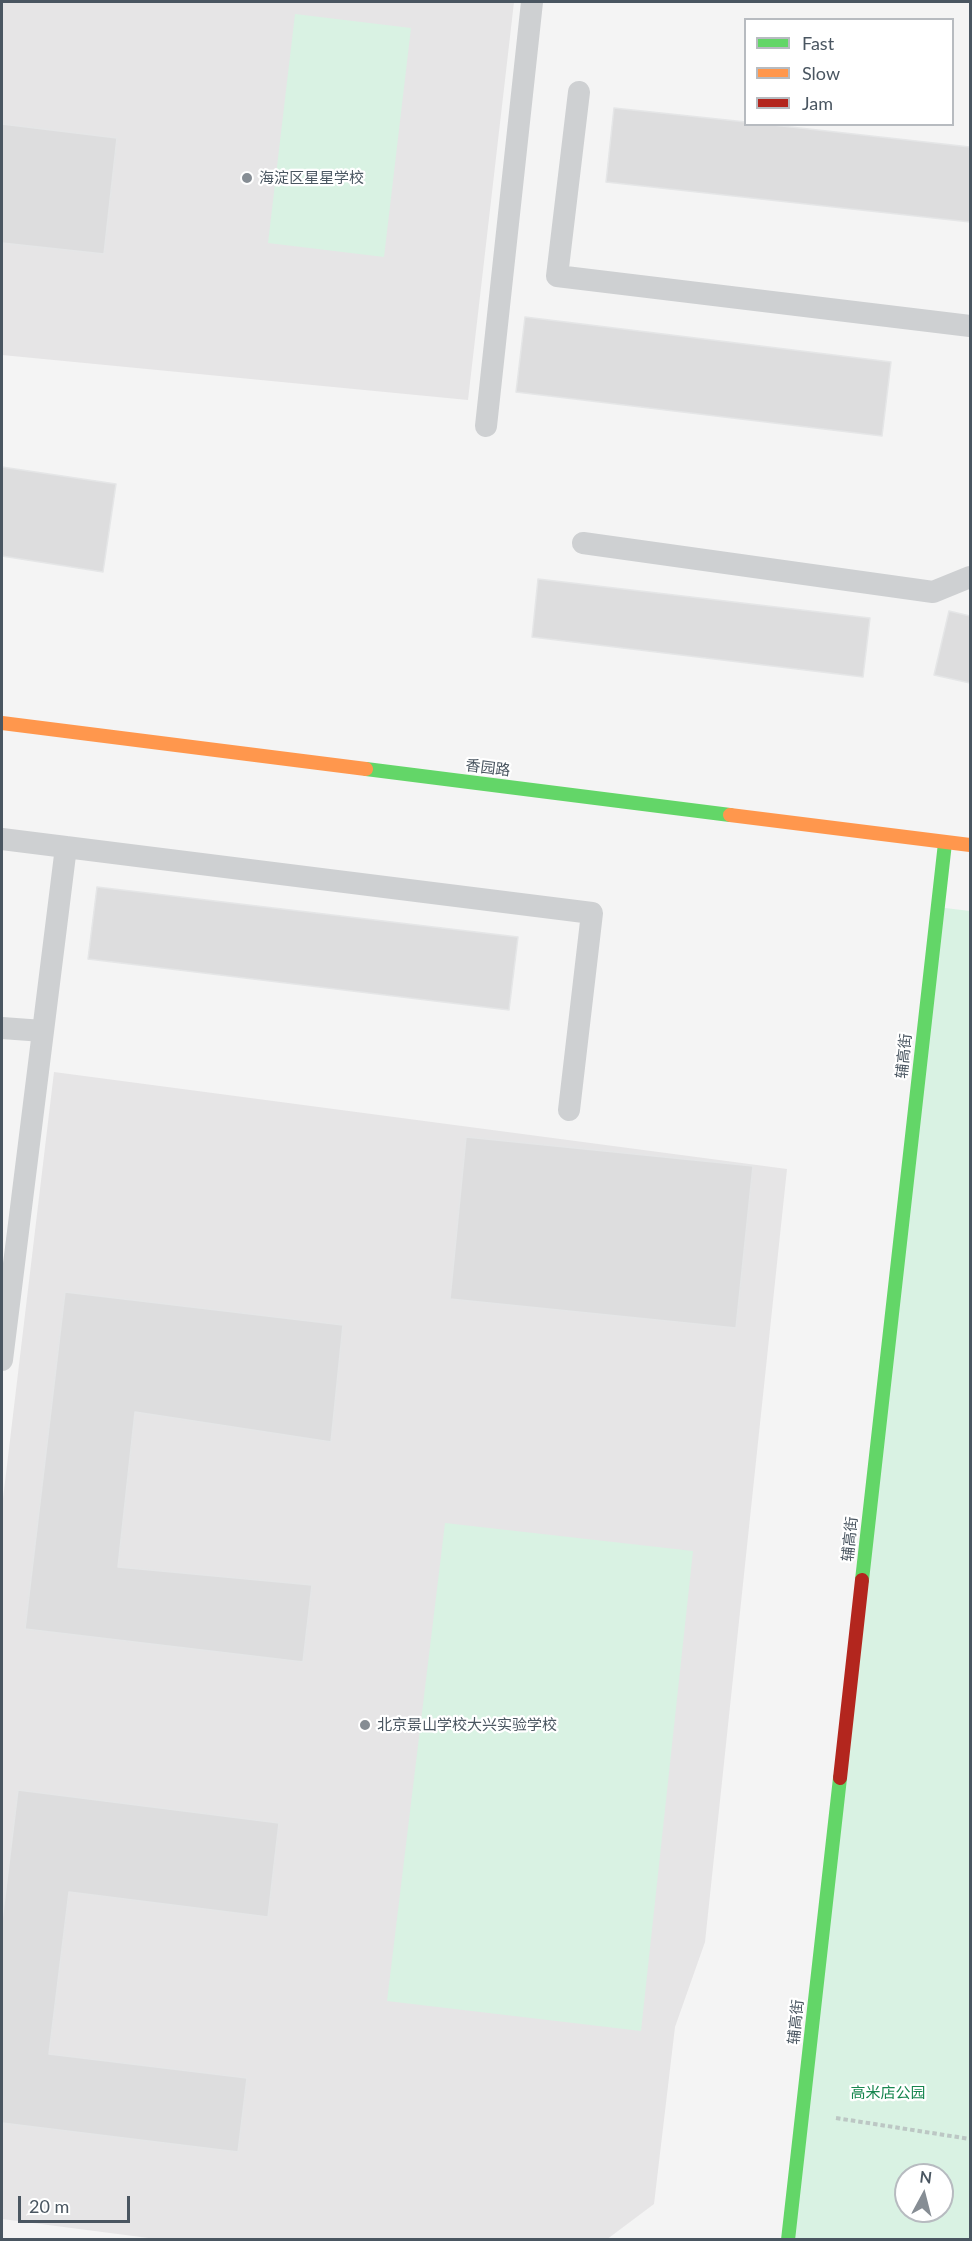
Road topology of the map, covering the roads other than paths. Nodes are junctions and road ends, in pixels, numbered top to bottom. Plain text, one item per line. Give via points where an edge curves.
1 (532, 2) edge
2 (579, 92) dead end
3 (970, 326) edge
4 (486, 426) dead end
5 (583, 543) dead end
6 (970, 577) edge
7 (2, 723) edge
8 (2, 839) edge
9 (945, 843) junction
10 (970, 845) edge
11 (66, 847) junction
12 (2, 1028) edge
13 (43, 1031) junction
14 (569, 1110) dead end
15 (2, 1346) edge
16 (788, 2240) edge

1 - 4 lane
2 - 3 lane via 557,276
5 - 6 lane via 933,592
7 - 9 street, 香园路
8 - 11 lane
9 - 10 street, 香园路
9 - 16 street, 辅高街
11 - 13 lane
11 - 14 lane via 592,913
12 - 13 lane
13 - 15 lane

